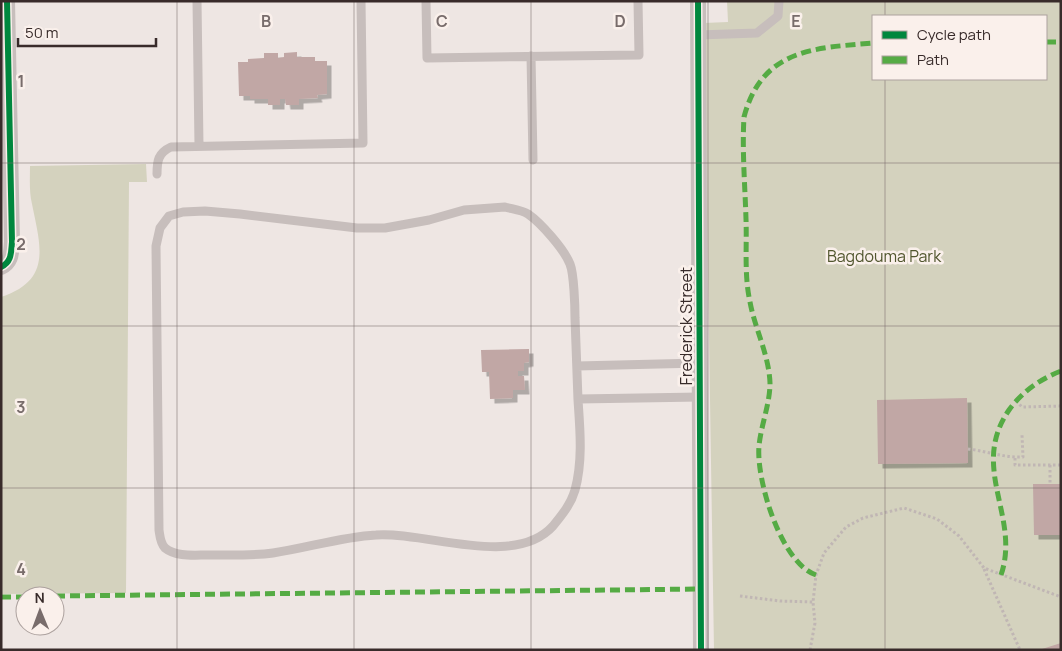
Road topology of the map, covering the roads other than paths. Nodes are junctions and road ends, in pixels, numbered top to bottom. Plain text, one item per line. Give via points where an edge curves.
1 (7, 1) edge
2 (197, 1) edge
3 (361, 1) edge
4 (426, 1) edge
5 (638, 1) edge
6 (698, 1) edge
7 (779, 1) edge
8 (698, 35) junction
9 (5, 53) edge
10 (531, 56) junction
11 (199, 146) junction
12 (533, 160) dead end
13 (157, 174) dead end
14 (4, 266) edge
15 (700, 363) junction
16 (577, 366) junction
17 (700, 397) junction
18 (578, 399) junction
19 (701, 650) edge

1 - 9 street
2 - 11 lane
3 - 11 lane via 363,143
4 - 10 lane via 427,58
5 - 10 lane via 639,54
6 - 8 street, Frederick Street
7 - 8 lane via 778,16 757,33
8 - 15 street, Frederick Street
9 - 14 street via 12,242 11,255
10 - 12 lane
11 - 13 lane via 171,147 161,152
15 - 16 lane
15 - 17 street, Frederick Street
16 - 18 lane
16 - 18 lane via 571,265 545,230 526,213 505,208 464,210 385,228 205,212 168,216 160,228 156,246 160,539 171,552 198,555 272,553 377,535 406,535 480,547 529,542 551,528 566,510 575,490 580,438
17 - 18 lane
17 - 19 street, Frederick Street

